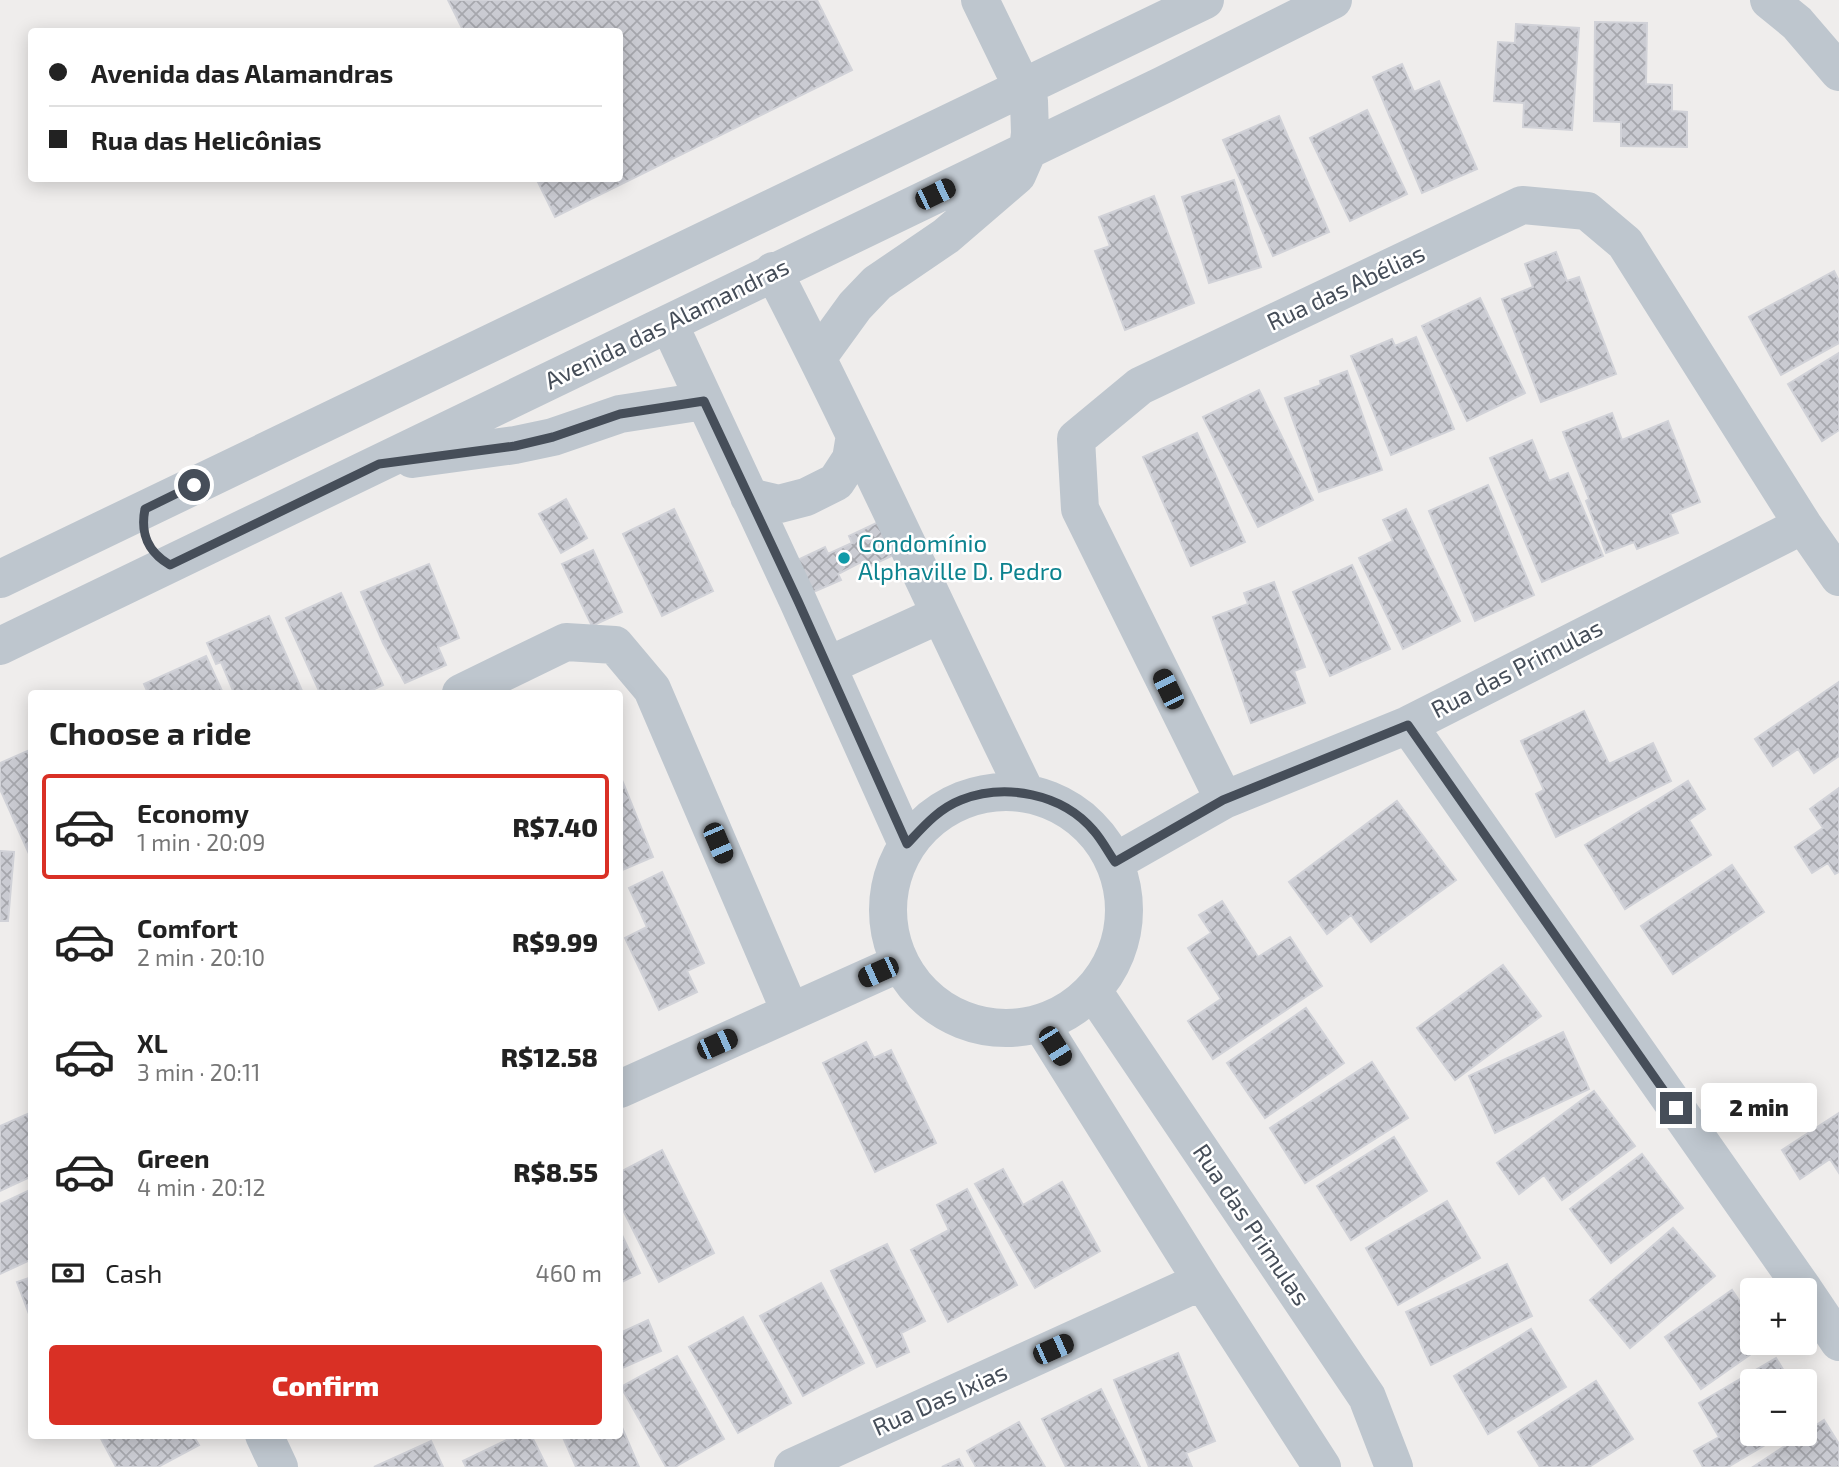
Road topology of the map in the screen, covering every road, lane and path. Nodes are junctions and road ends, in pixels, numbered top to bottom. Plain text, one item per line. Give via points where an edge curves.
1 (980, 0) edge
2 (1205, 0) edge
3 (1333, 0) edge
4 (1769, 0) edge
5 (1812, 0) edge
6 (1839, 41) edge
7 (1839, 72) edge
8 (1023, 86) junction
9 (1028, 150) junction
10 (773, 271) junction
11 (669, 324) junction
12 (818, 357) junction
13 (704, 401) junction
14 (855, 435) junction
15 (379, 464) junction
16 (749, 497) junction
17 (145, 509) junction
18 (1803, 524) junction
19 (170, 565) junction
20 (1839, 577) edge
21 (0, 579) edge
22 (939, 615) junction
23 (0, 646) edge
24 (827, 666) junction
25 (467, 690) edge
26 (1408, 725) junction
27 (1026, 793) junction
28 (1223, 800) junction
29 (907, 844) junction
30 (1115, 862) junction
31 (900, 963) junction
32 (1093, 991) junction
33 (790, 1011) junction
34 (1041, 1024) junction
35 (623, 1088) edge
36 (1805, 1278) edge
37 (1202, 1281) junction
38 (1817, 1296) edge
39 (1839, 1342) edge
40 (1367, 1397) junction
41 (266, 1439) edge
42 (279, 1467) edge
43 (793, 1467) edge
44 (1322, 1467) edge
45 (1394, 1467) edge
46 (1422, 1467) edge

1 - 8 street
2 - 8 street
3 - 9 street, Avenida das Alamandras
4 - 7 street via 1797,23
5 - 6 street
8 - 9 street via 1031,117
8 - 17 street
9 - 10 street, Avenida das Alamandras
9 - 12 street via 1017,175 946,236 877,283
10 - 11 street, Avenida das Alamandras
10 - 12 street
11 - 13 street
11 - 15 street, Avenida das Alamandras
12 - 14 street
13 - 15 street via 620,414 515,446
13 - 16 street
14 - 16 street via 851,459 836,482 779,504
14 - 22 street
15 - 19 street, Avenida das Alamandras
16 - 24 street
17 - 19 street via 147,543
17 - 21 street
18 - 20 street, Rua das Abélias
18 - 26 street, Rua das Primulas
18 - 28 street, Rua das Abélias via 1625,243 1587,211 1522,205 1140,386 1076,439 1080,509
19 - 23 street, Avenida das Alamandras
22 - 24 street
22 - 27 street
24 - 29 street
25 - 33 street via 566,642 615,645 652,689
26 - 28 street, Rua das Primulas
26 - 36 street
27 - 29 street via 992,791 959,801 930,819
27 - 30 street via 1063,805 1094,830
28 - 30 street, Rua das Primulas
29 - 31 street via 891,882 889,923
30 - 32 street via 1124,896 1124,930 1113,963
31 - 33 street
31 - 34 street via 919,990 944,1012 975,1025 1008,1030
32 - 34 street via 1069,1011
32 - 40 street, Rua das Primulas
33 - 35 street
34 - 37 street
37 - 43 street, Rua Das Ixias
37 - 44 street
38 - 39 street
40 - 45 street, Rua das Primulas
40 - 46 street
41 - 42 street

